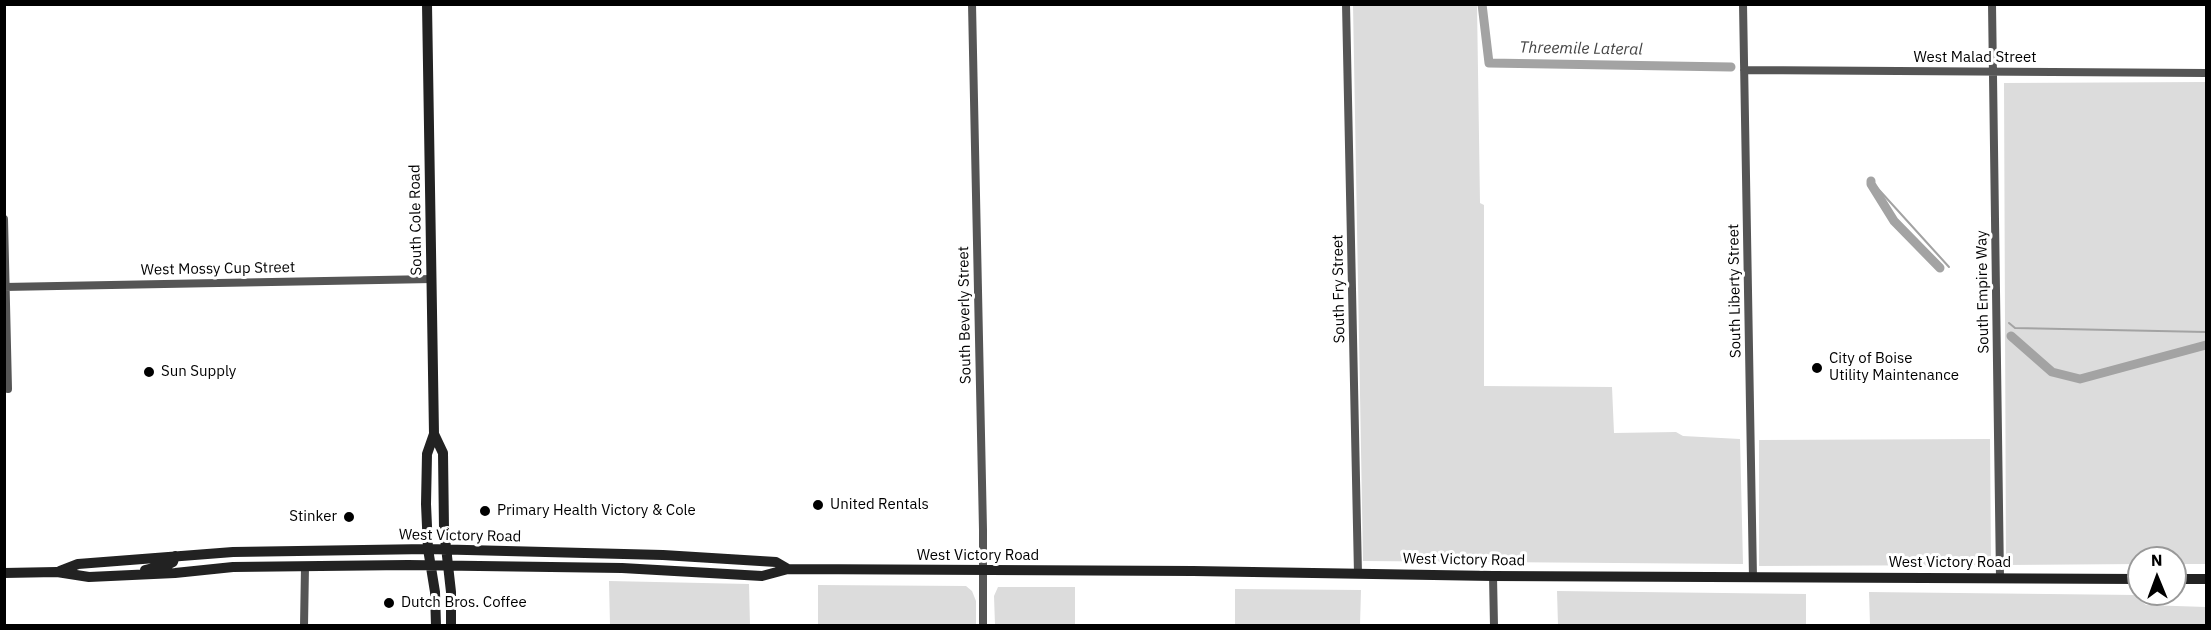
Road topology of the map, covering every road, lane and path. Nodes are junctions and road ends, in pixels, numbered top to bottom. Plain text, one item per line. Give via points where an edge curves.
1 (427, 4) edge
2 (972, 4) edge
3 (1346, 4) edge
4 (1743, 4) edge
5 (1992, 4) edge
6 (1744, 70) junction
7 (1992, 72) junction
8 (2206, 73) edge
9 (4, 219) edge
10 (432, 279) junction
11 (5, 287) edge
12 (8, 389) dead end
13 (434, 434) junction
14 (428, 549) junction
15 (446, 550) junction
16 (175, 556) junction
17 (141, 559) junction
18 (745, 560) junction
19 (429, 566) junction
20 (305, 567) junction
21 (448, 567) junction
22 (788, 569) junction
23 (695, 571) junction
24 (982, 571) junction
25 (57, 572) junction
26 (4, 573) edge
27 (1358, 574) junction
28 (127, 575) junction
29 (1493, 576) junction
30 (89, 577) junction
31 (1753, 578) junction
32 (2000, 578) junction
33 (2127, 579) edge
34 (2187, 579) edge
35 (2206, 579) edge
36 (304, 626) edge
37 (436, 626) edge
38 (451, 626) edge
39 (983, 626) edge
40 (1494, 626) edge

1 - 10 main road, South Cole Road
2 - 24 street, South Beverly Street
3 - 27 street, South Fry Street
4 - 6 street, South Liberty Street
5 - 7 street, South Empire Way
6 - 7 street, West Malad Street
6 - 31 street, South Liberty Street
7 - 8 street, West Malad Street
7 - 32 street, South Empire Way
9 - 11 street
10 - 11 street, West Mossy Cup Street
10 - 13 main road, South Cole Road
11 - 12 street
13 - 14 main road, South Cole Road via 427,454
13 - 15 main road, South Cole Road via 443,453
14 - 15 main road, West Victory Road
14 - 16 main road, West Victory Road
14 - 19 main road, South Cole Road
15 - 18 main road, West Victory Road
15 - 21 main road, South Cole Road
16 - 17 main road, West Victory Road
16 - 28 main road, West Victory Road via 169,564
17 - 25 main road, West Victory Road via 78,564
17 - 30 main road, West Victory Road via 117,568 93,569
18 - 22 main road, West Victory Road via 776,562
18 - 23 main road, West Victory Road via 740,568
19 - 20 main road, West Victory Road
19 - 21 main road, West Victory Road
19 - 37 main road, South Cole Road
20 - 28 main road, West Victory Road via 232,567
20 - 36 street
21 - 23 main road, West Victory Road
21 - 38 main road, South Cole Road
22 - 23 main road, West Victory Road via 762,576
22 - 24 main road, West Victory Road
24 - 27 main road, West Victory Road
24 - 39 street, South Beverly Street
25 - 26 main road, West Victory Road
25 - 30 main road, West Victory Road
27 - 29 main road, West Victory Road
28 - 30 main road, West Victory Road
29 - 31 main road, West Victory Road
29 - 40 street
31 - 32 main road, West Victory Road
32 - 33 main road, West Victory Road
34 - 35 main road

